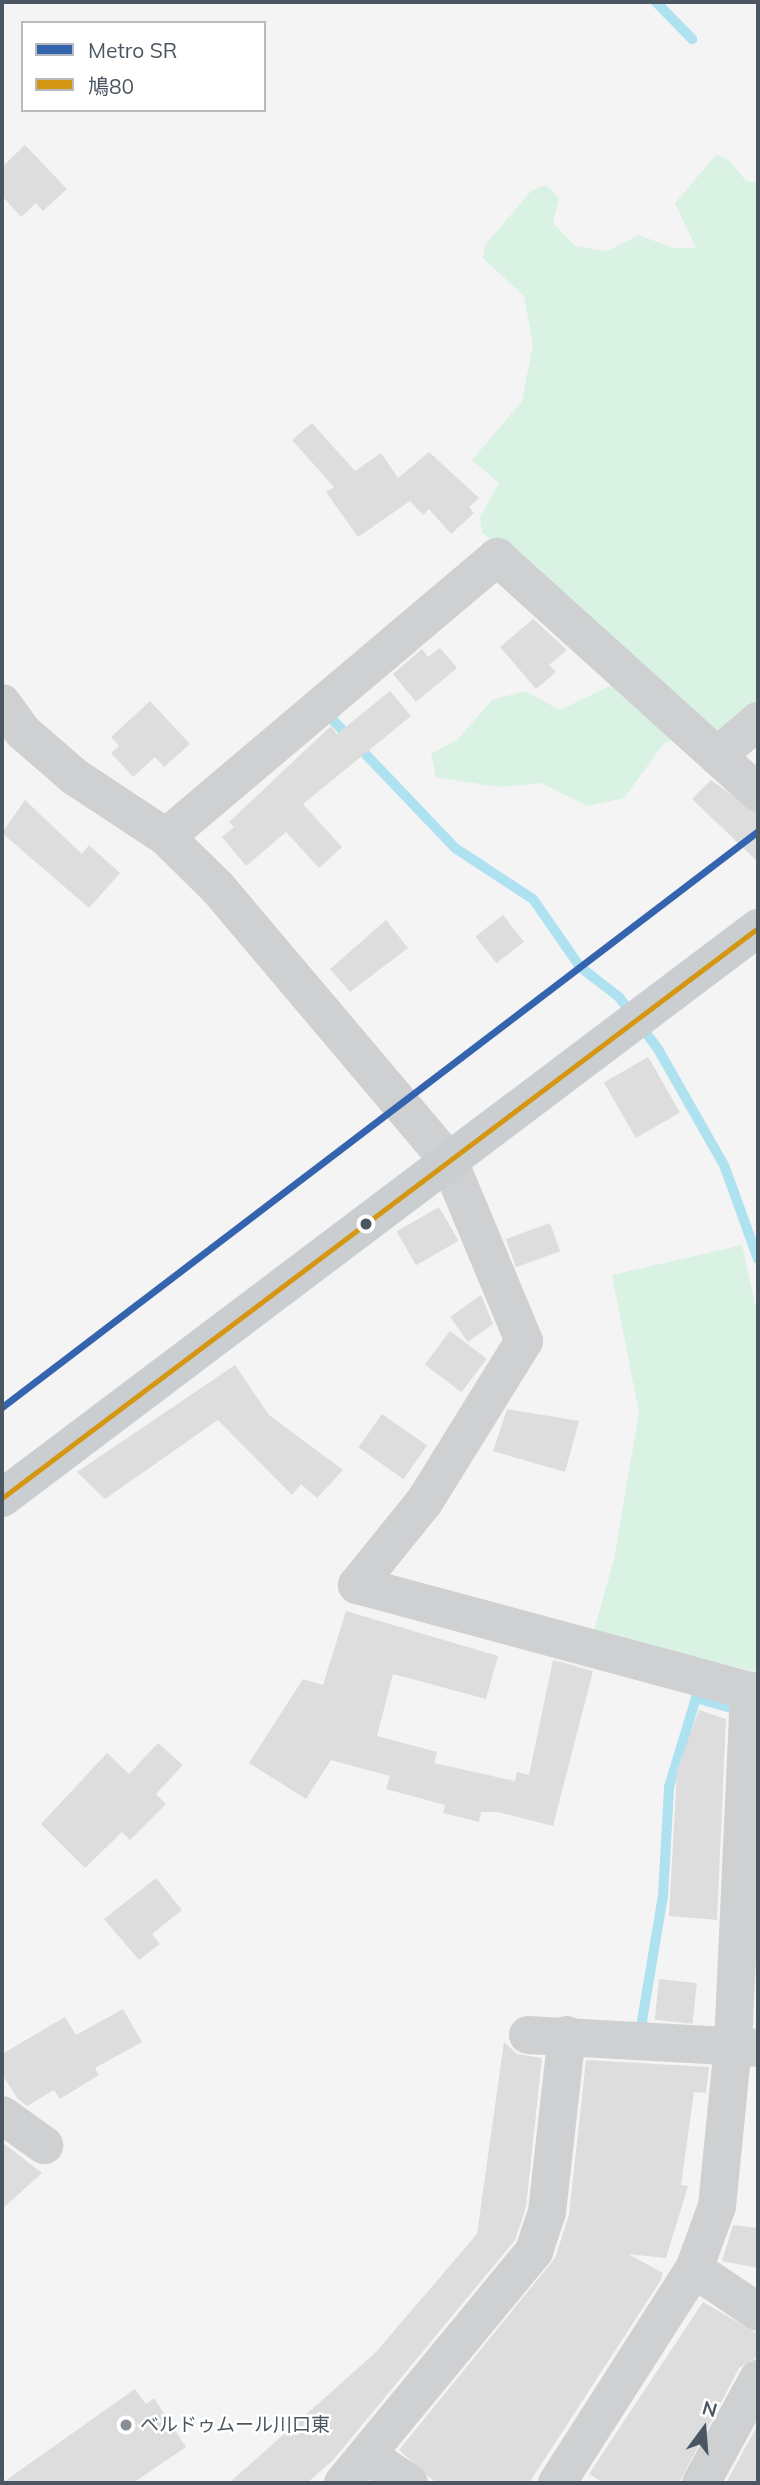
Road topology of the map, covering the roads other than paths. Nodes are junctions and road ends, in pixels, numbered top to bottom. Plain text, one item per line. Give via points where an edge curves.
1 (2, 703) edge
2 (758, 720) edge
3 (717, 756) junction
4 (758, 793) edge
5 (166, 837) junction
6 (758, 928) edge
7 (449, 1161) junction
8 (2, 1498) edge
9 (754, 1691) edge
10 (527, 2035) dead end
11 (567, 2035) junction
12 (746, 2046) edge
13 (2, 2115) edge
14 (44, 2145) dead end
15 (694, 2269) junction
16 (758, 2312) edge
17 (758, 2379) edge
18 (370, 2457) junction
19 (343, 2483) edge
20 (409, 2483) edge
21 (557, 2483) edge
22 (701, 2483) edge

1 - 5 street via 23,732 75,777
2 - 3 street
3 - 4 street
3 - 5 street via 497,557
5 - 7 street via 218,888
6 - 7 main road
7 - 8 main road
7 - 9 street via 524,1341 424,1502 357,1585
9 - 12 street
10 - 11 street
11 - 12 street
11 - 18 street via 547,2212 534,2251
12 - 15 street via 717,2206
13 - 14 street
15 - 16 street
15 - 21 street
17 - 22 street
18 - 19 street
18 - 20 street

